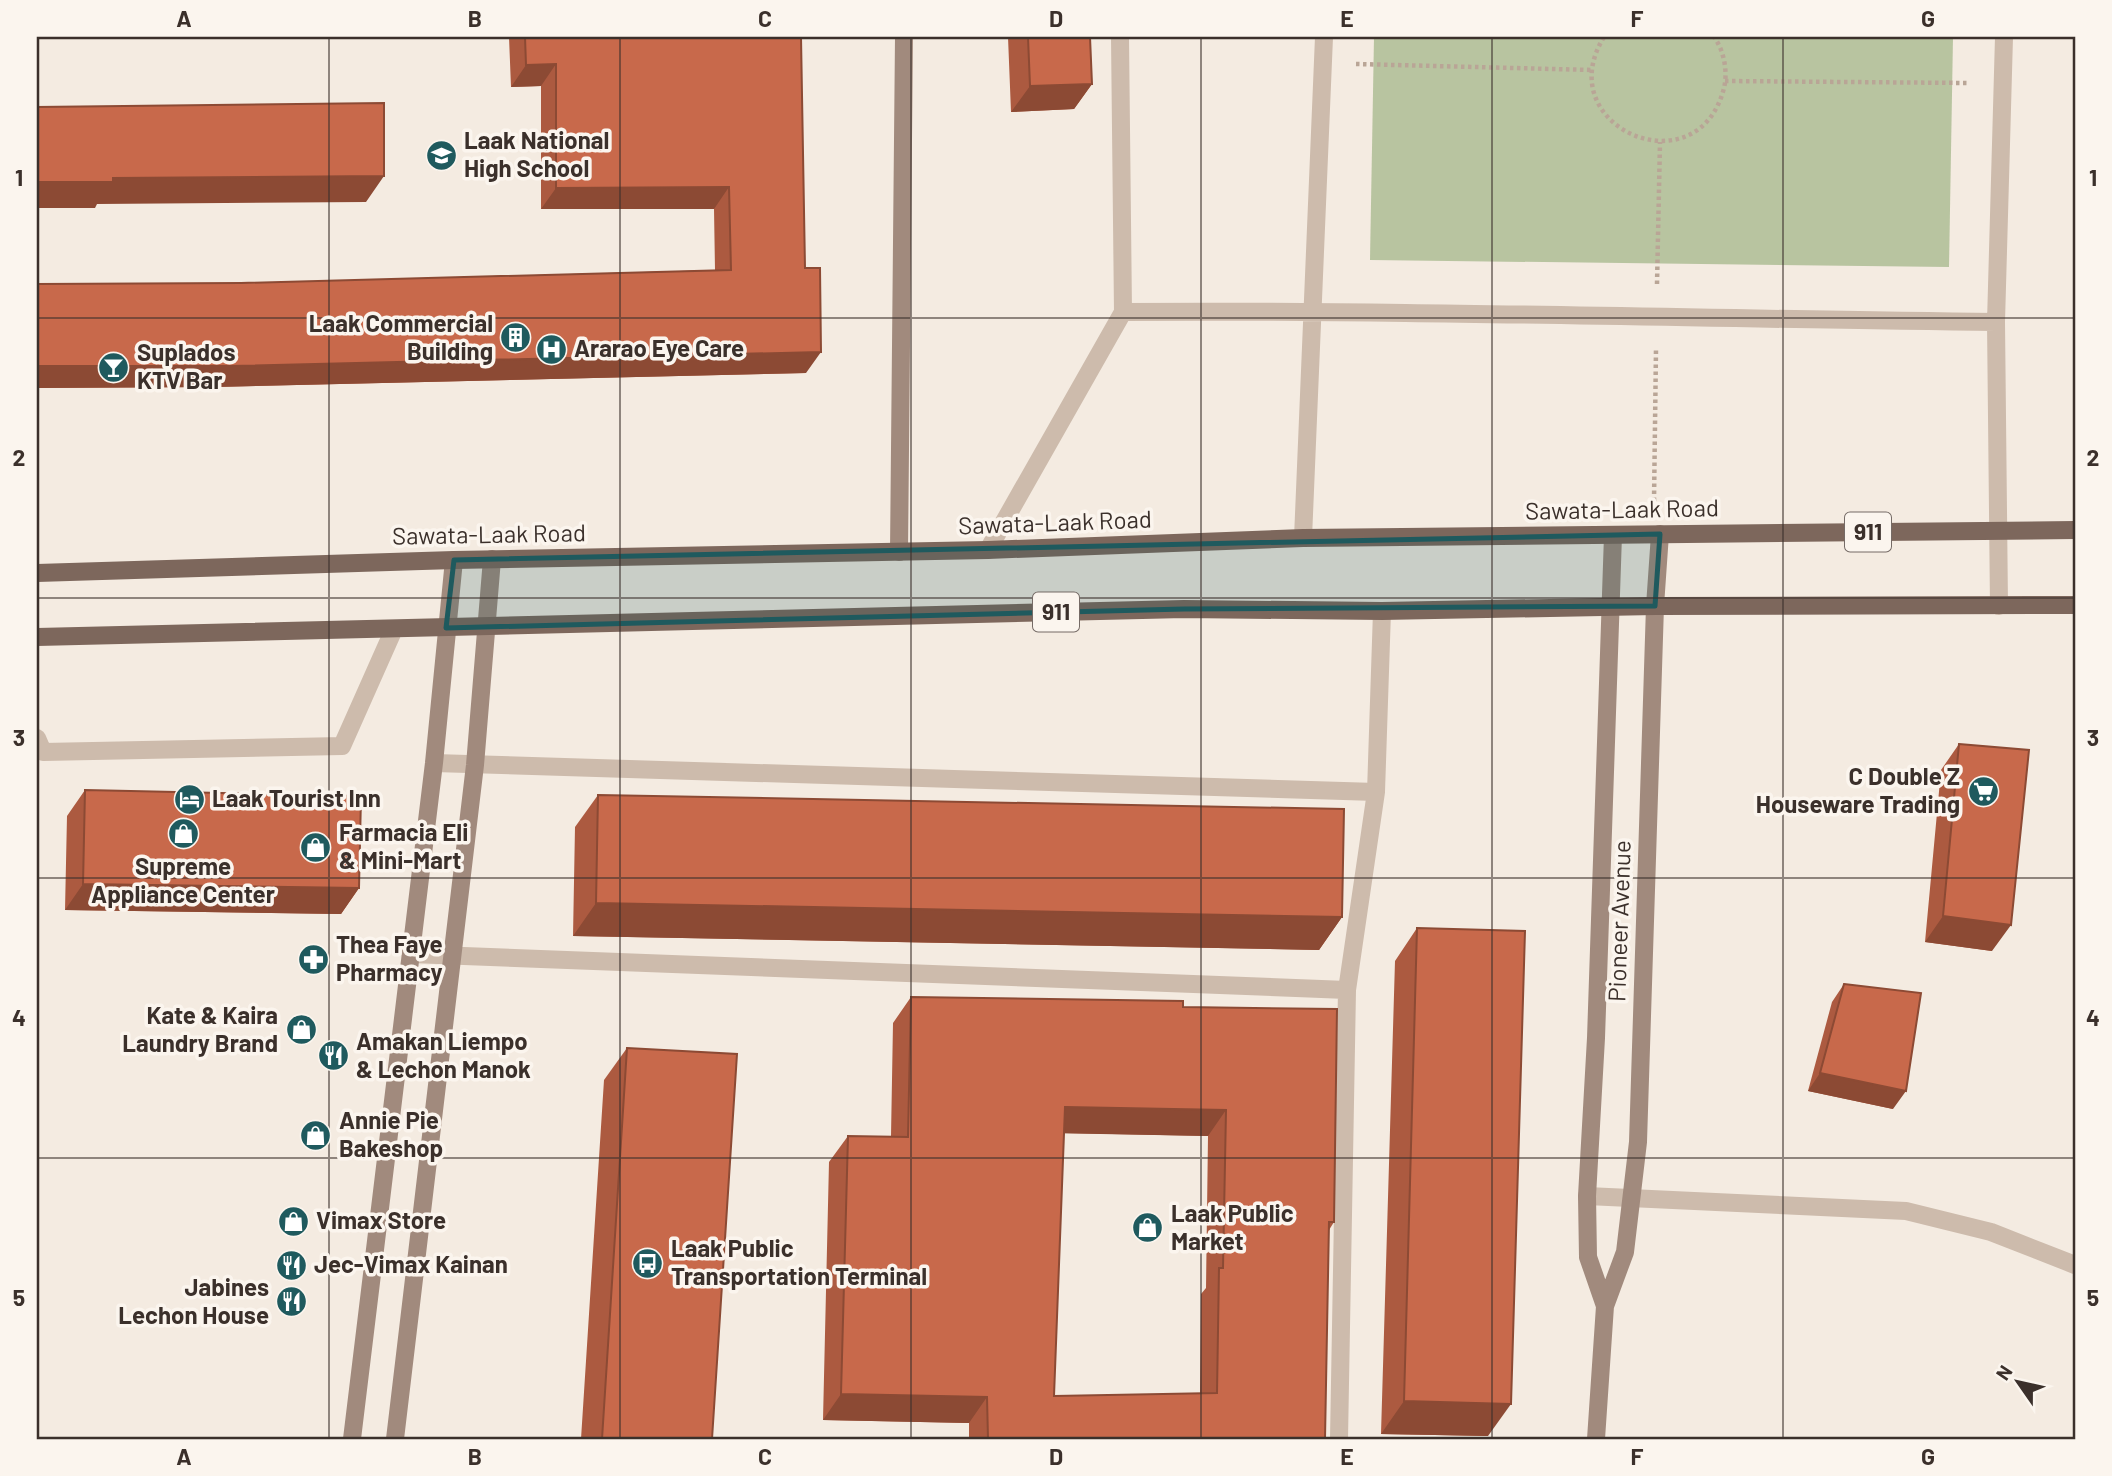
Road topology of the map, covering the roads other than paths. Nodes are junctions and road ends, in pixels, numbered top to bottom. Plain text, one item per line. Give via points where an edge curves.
1 (904, 37) edge
2 (1120, 37) edge
3 (1324, 37) edge
4 (2004, 37) edge
5 (1313, 311) junction
6 (1123, 312) junction
7 (1996, 322) junction
8 (2075, 530) edge
9 (1996, 531) junction
10 (1660, 534) junction
11 (1613, 535) junction
12 (1303, 538) junction
13 (988, 550) junction
14 (899, 552) junction
15 (454, 559) junction
16 (492, 559) junction
17 (37, 573) edge
18 (2075, 605) edge
19 (1654, 606) junction
20 (1999, 606) junction
21 (1610, 607) junction
22 (1382, 611) junction
23 (486, 625) junction
24 (446, 628) junction
25 (394, 629) junction
26 (37, 637) edge
27 (37, 738) edge
28 (434, 763) junction
29 (475, 765) junction
30 (1376, 792) junction
31 (411, 954) junction
32 (453, 955) junction
33 (1347, 990) junction
34 (1587, 1196) junction
35 (1630, 1198) junction
36 (2075, 1265) edge
37 (1605, 1306) junction
38 (352, 1439) edge
39 (395, 1439) edge
40 (1339, 1439) edge
41 (1596, 1439) edge

1 - 14 street
2 - 6 lane
3 - 5 lane
4 - 7 lane
5 - 6 lane
5 - 7 lane
5 - 12 lane
6 - 13 lane
7 - 9 lane
8 - 9 main road, Sawata-Laak Road / 911
9 - 10 main road, Sawata-Laak Road / 911
9 - 20 lane
10 - 11 main road, Sawata-Laak Road / 911
10 - 19 street, Pioneer Avenue
11 - 12 main road, Sawata-Laak Road / 911
11 - 21 street, Pioneer Avenue
12 - 13 main road, Sawata-Laak Road / 911
13 - 14 main road, Sawata-Laak Road / 911
14 - 16 main road, Sawata-Laak Road / 911
15 - 16 main road, Sawata-Laak Road / 911
15 - 17 main road, Sawata-Laak Road / 911
15 - 24 street
16 - 23 street
18 - 20 main road, 911
19 - 20 main road, 911
19 - 21 main road, 911
19 - 35 street, Pioneer Avenue via 1638,1142
21 - 22 main road, 911
21 - 34 street, Pioneer Avenue
22 - 23 main road, 911 via 1184,609
22 - 30 lane
23 - 24 main road, 911
23 - 29 street
24 - 25 main road, 911
24 - 28 street
25 - 26 main road, 911
25 - 27 lane via 342,746 43,752
28 - 29 lane
28 - 31 street
29 - 30 lane
29 - 32 street
30 - 33 lane
31 - 32 lane
31 - 38 street
32 - 33 lane
32 - 39 street
33 - 40 lane
34 - 35 lane
34 - 37 street, Pioneer Avenue via 1588,1257
35 - 36 lane via 1906,1210 1991,1232
35 - 37 street, Pioneer Avenue via 1625,1252
37 - 41 street, Pioneer Avenue

